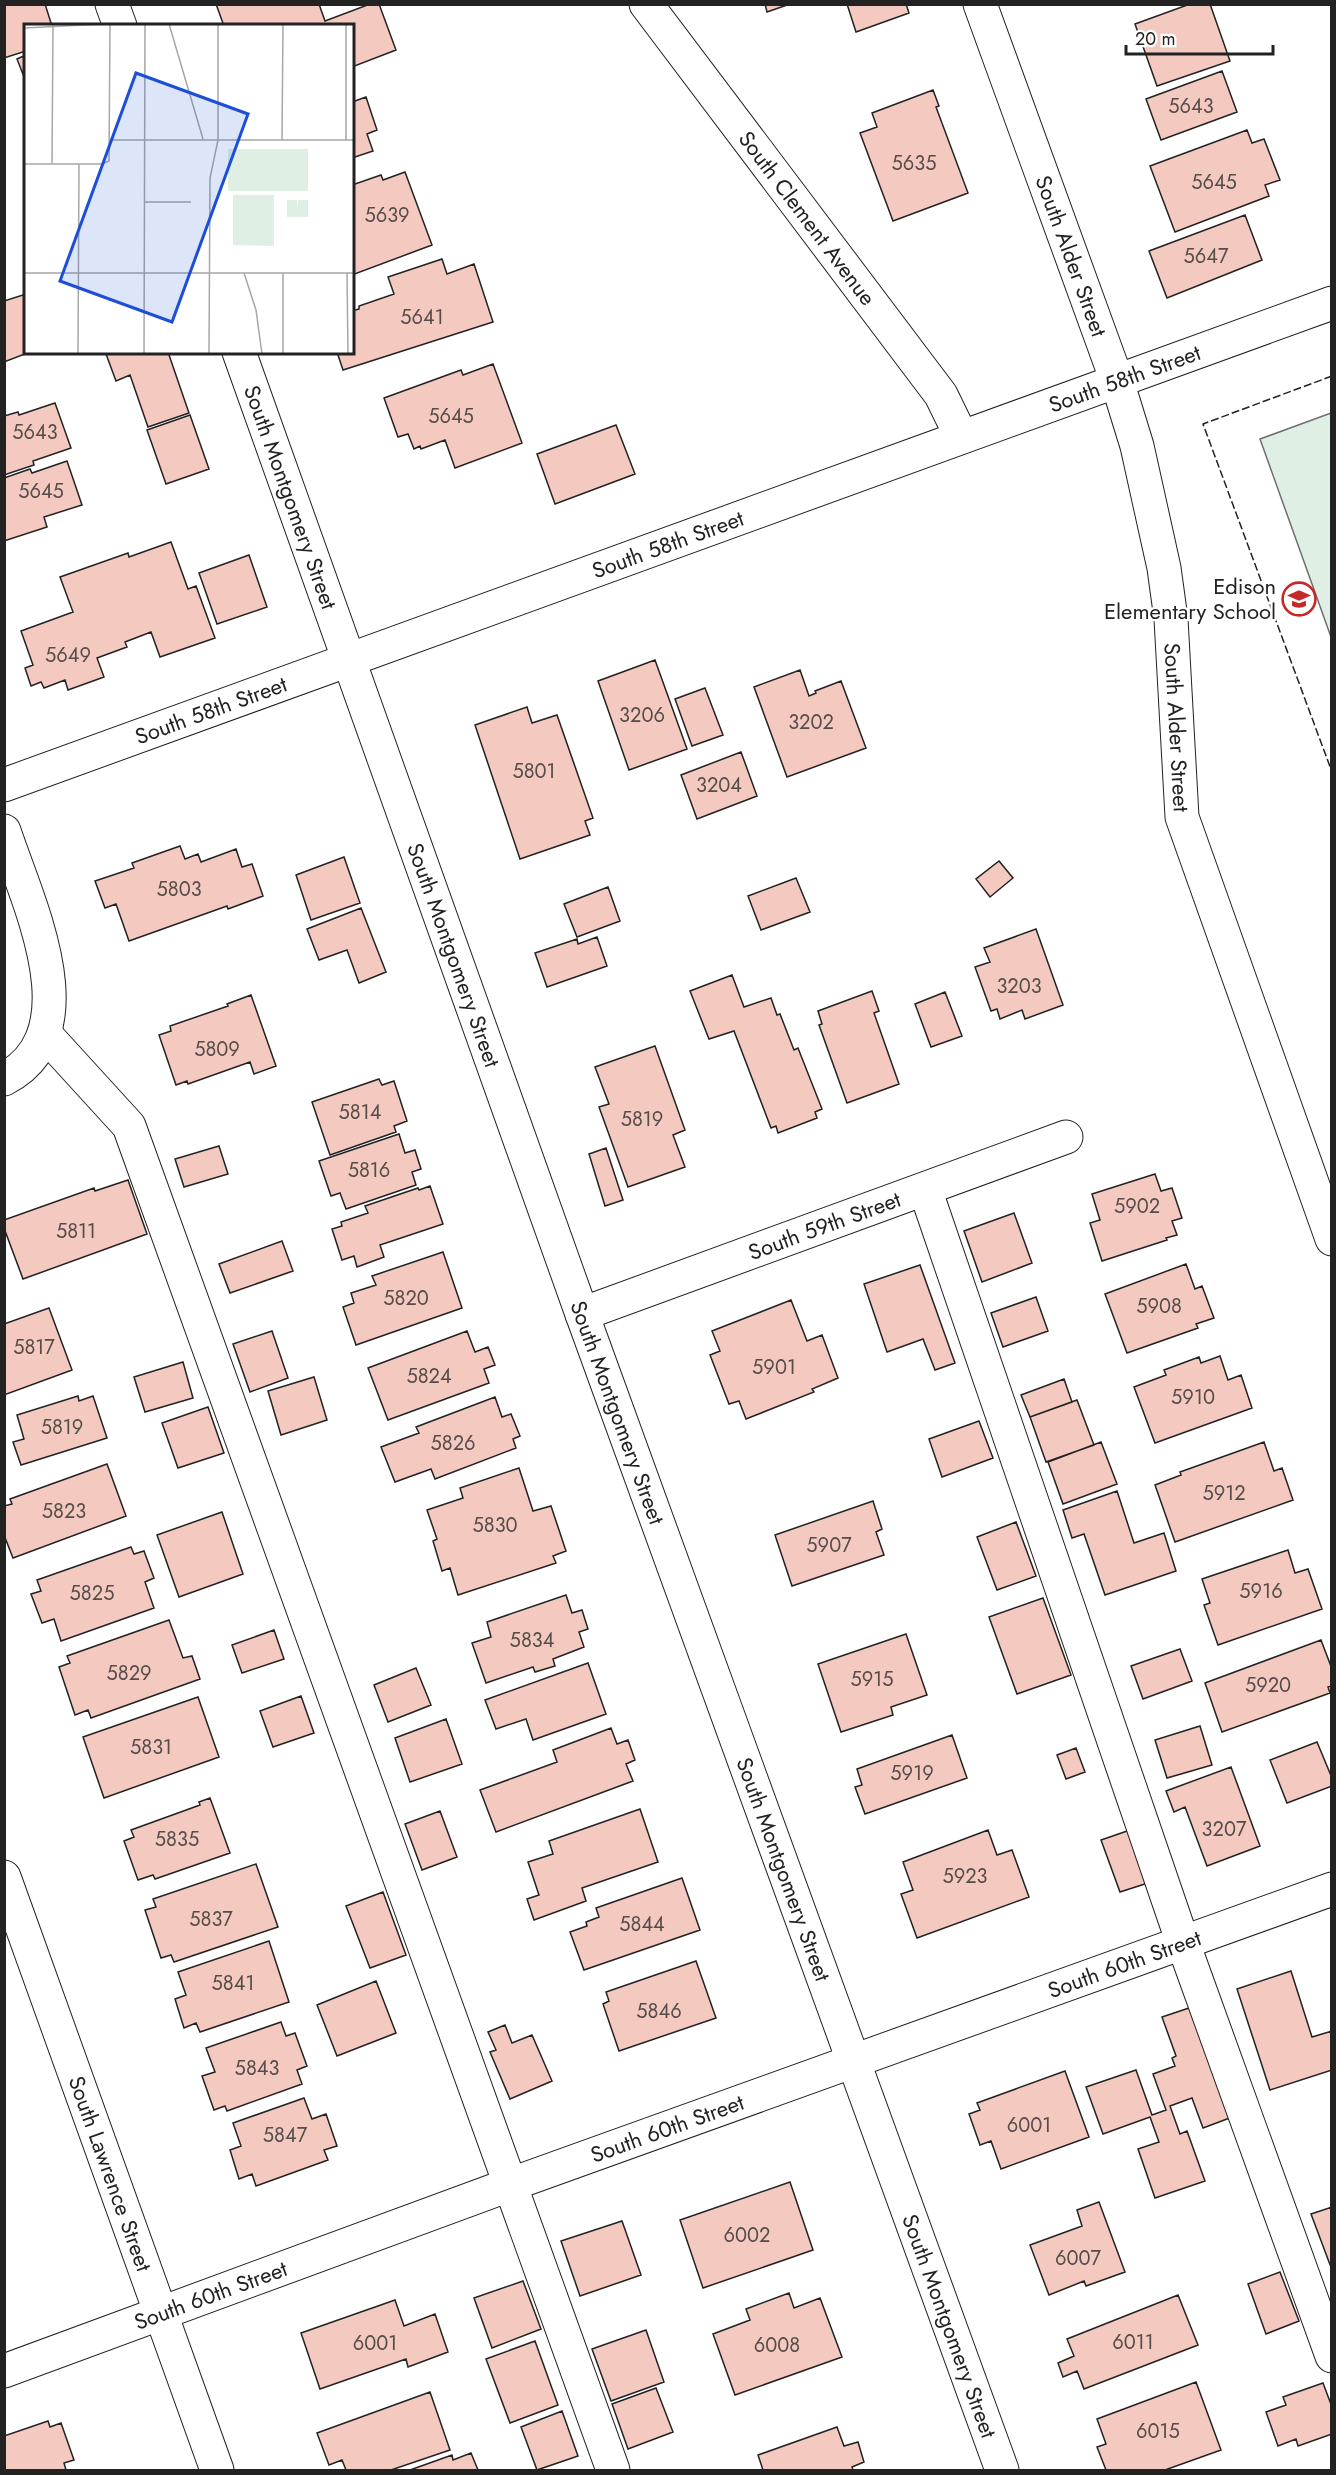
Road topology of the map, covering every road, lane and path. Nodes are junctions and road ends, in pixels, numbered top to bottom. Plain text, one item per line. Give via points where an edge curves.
1 (112, 4) edge
2 (646, 4) edge
3 (980, 4) edge
4 (119, 24) edge
5 (1332, 303) edge
6 (239, 354) edge
7 (1117, 381) junction
8 (961, 436) junction
9 (350, 659) junction
10 (4, 785) edge
11 (4, 831) edge
12 (45, 1034) junction
13 (4, 1079) edge
14 (1066, 1137) dead end
15 (925, 1189) junction
16 (1332, 1239) edge
17 (582, 1314) junction
18 (4, 1877) edge
19 (1332, 1890) edge
20 (1183, 1944) junction
21 (855, 2062) junction
22 (509, 2185) junction
23 (161, 2315) junction
24 (1332, 2356) edge
25 (4, 2371) edge
26 (217, 2470) edge
27 (613, 2470) edge
28 (1002, 2470) edge

1 - 4 street
2 - 8 street, South Clement Avenue via 941,394
3 - 7 street, South Alder Street
5 - 7 street, South 58th Street
6 - 9 street, South Montgomery Street
7 - 8 street, South 58th Street
7 - 16 street, South Alder Street via 1139,453 1164,568 1182,817
8 - 9 street, South 58th Street
9 - 10 street, South 58th Street
9 - 17 street, South Montgomery Street
11 - 12 street via 43,952 50,1008
12 - 13 street via 33,1058
12 - 22 street via 129,1126
14 - 15 street, South 59th Street
15 - 17 street, South 59th Street
15 - 20 street
17 - 21 street, South Montgomery Street
18 - 23 street, South Lawrence Street
19 - 20 street, South 60th Street
20 - 21 street, South 60th Street
20 - 24 street
21 - 22 street, South 60th Street
21 - 28 street, South Montgomery Street
22 - 23 street, South 60th Street
22 - 27 street
23 - 25 street, South 60th Street
23 - 26 street, South Lawrence Street

